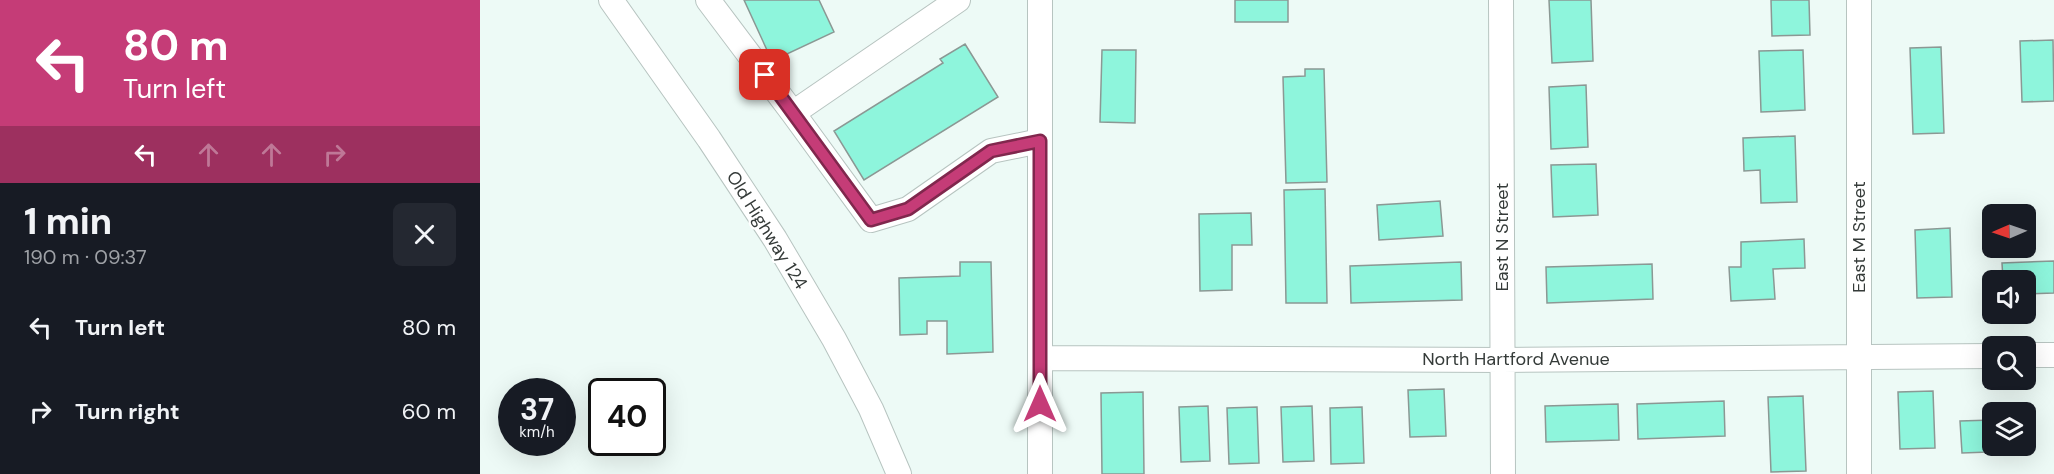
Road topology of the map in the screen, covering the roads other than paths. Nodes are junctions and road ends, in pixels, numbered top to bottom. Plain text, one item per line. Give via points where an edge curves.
1 (611, 0) edge
2 (708, 0) edge
3 (958, 0) edge
4 (1040, 0) edge
5 (1501, 0) edge
6 (1859, 0) edge
7 (793, 113) junction
8 (1040, 141) junction
9 (2036, 355) edge
10 (2054, 355) edge
11 (1982, 356) edge
12 (1859, 357) junction
13 (1040, 358) junction
14 (1503, 360) junction
15 (899, 474) edge
16 (1040, 474) edge
17 (1503, 474) edge
18 (1859, 474) edge

1 - 15 street, Old Highway 124 via 775,239 871,409
2 - 7 street
3 - 7 street
4 - 8 street
5 - 14 street, East N Street
6 - 12 street, East M Street
7 - 8 street via 871,220 908,209 991,151
8 - 13 street
9 - 10 street
11 - 12 street, North Hartford Avenue
12 - 14 street, North Hartford Avenue
12 - 18 street, East M Street
13 - 14 street, North Hartford Avenue
13 - 16 street
14 - 17 street, East N Street

